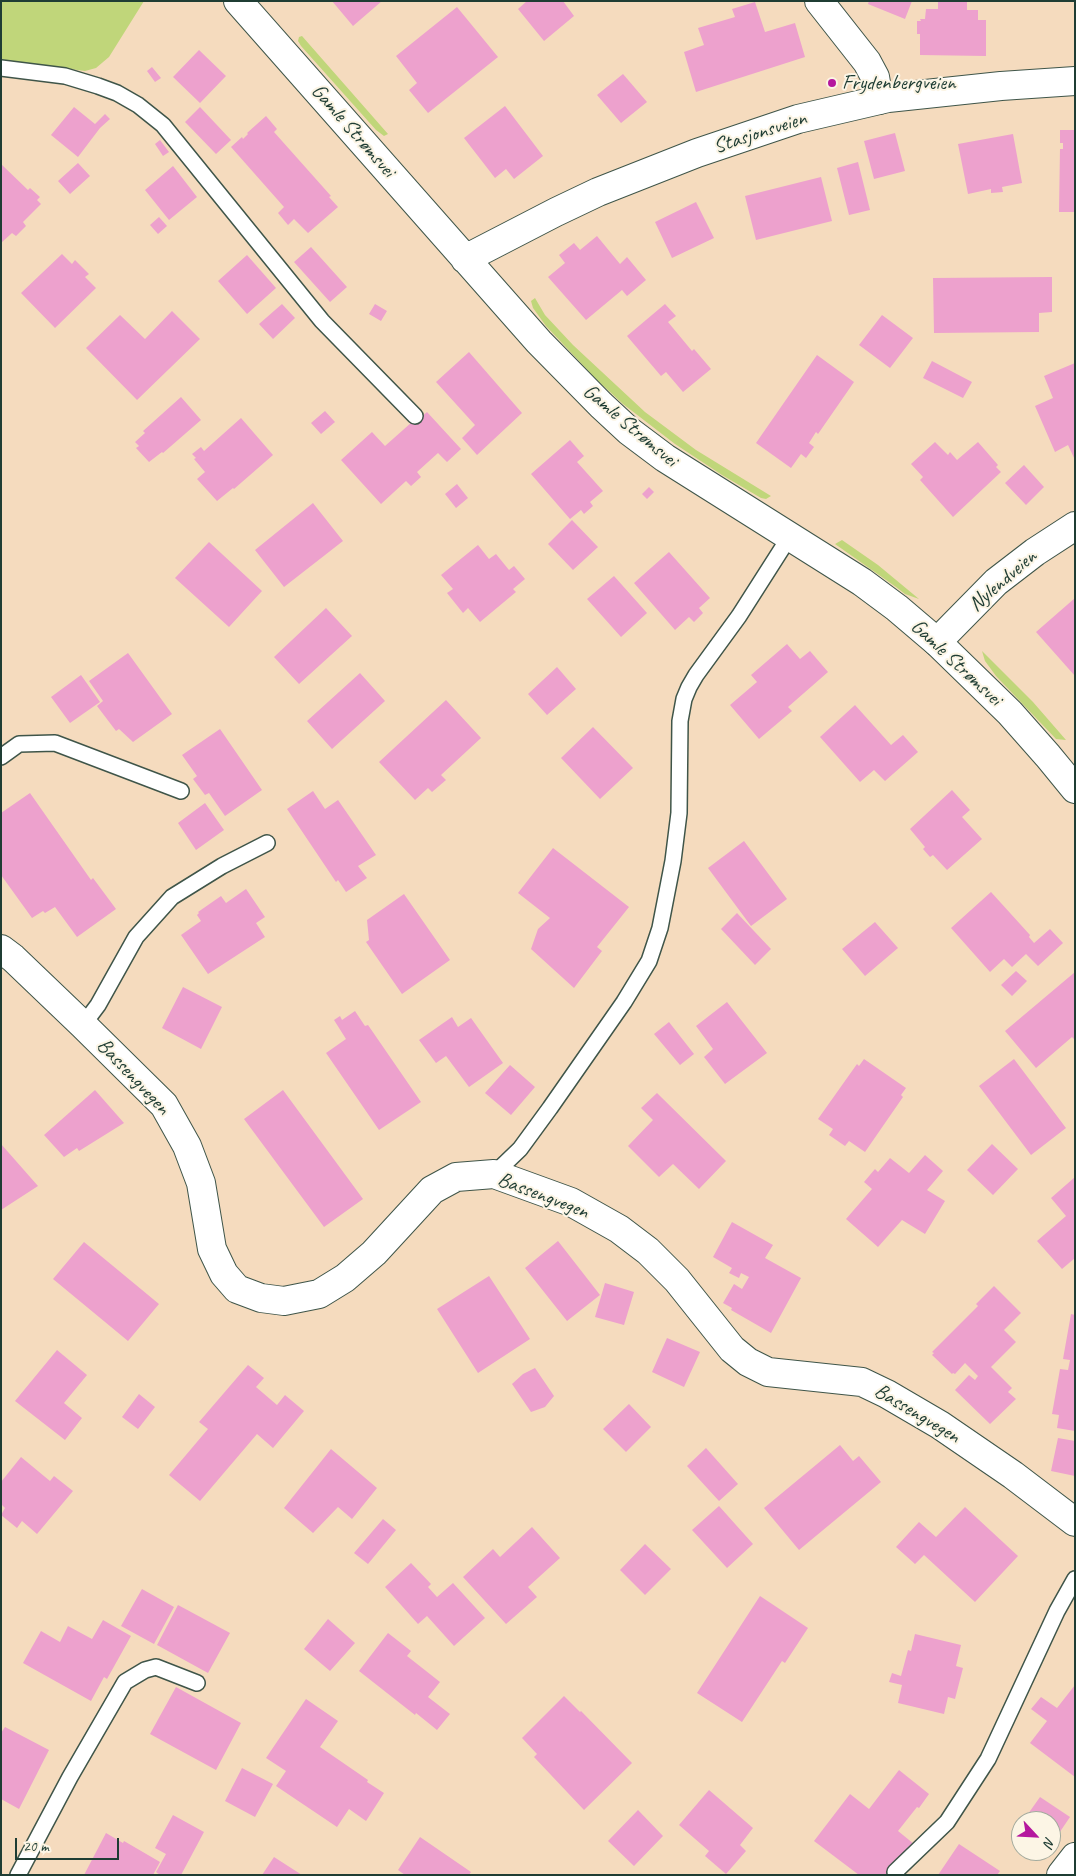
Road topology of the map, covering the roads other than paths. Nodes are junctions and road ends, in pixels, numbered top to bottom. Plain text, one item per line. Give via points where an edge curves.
1 (238, 1) edge
2 (819, 1) edge
3 (1, 68) edge
4 (1075, 81) edge
5 (879, 100) junction
6 (466, 259) junction
7 (415, 416) dead end
8 (1075, 526) edge
9 (790, 536) junction
10 (937, 642) junction
11 (1, 757) edge
12 (1075, 788) edge
13 (181, 791) dead end
14 (267, 843) dead end
15 (1, 949) edge
16 (84, 1025) junction
17 (494, 1174) junction
18 (1075, 1522) edge
19 (1075, 1580) edge
20 (197, 1683) dead end
21 (1075, 1857) edge
22 (895, 1872) dead end
23 (18, 1875) edge
24 (1061, 1875) edge

1 - 6 main road, Gamle Strømsvei
2 - 5 main road via 867,62 875,77
3 - 7 lane via 65,76 117,92 163,125 322,321
4 - 5 main road, Stasjonsveien via 955,90
5 - 6 main road, Stasjonsveien via 798,119 667,164 598,192
6 - 9 main road, Gamle Strømsvei via 539,342 630,431 695,478
8 - 10 main road, Nylendveien via 996,582
9 - 10 main road, Gamle Strømsvei via 862,582
9 - 17 lane via 739,616 688,687 684,698 680,721 679,813 673,861 650,961 520,1149
10 - 12 main road, Gamle Strømsvei via 1010,713
11 - 13 lane via 19,744 55,743
14 - 16 lane, Bassengvegen via 172,897 136,937
15 - 16 main road, Bassengvegen
16 - 17 main road, Bassengvegen via 164,1105 187,1146 202,1183 212,1249 224,1274 236,1288 261,1298 284,1301 319,1294 345,1278 374,1253 432,1190 456,1177
17 - 18 main road, Bassengvegen via 570,1202 619,1229 648,1251 677,1280 732,1349 748,1362 768,1372 862,1382 887,1394 940,1425
19 - 22 lane via 1057,1611 988,1759 947,1822
20 - 23 lane via 156,1667 125,1682
21 - 24 main road

